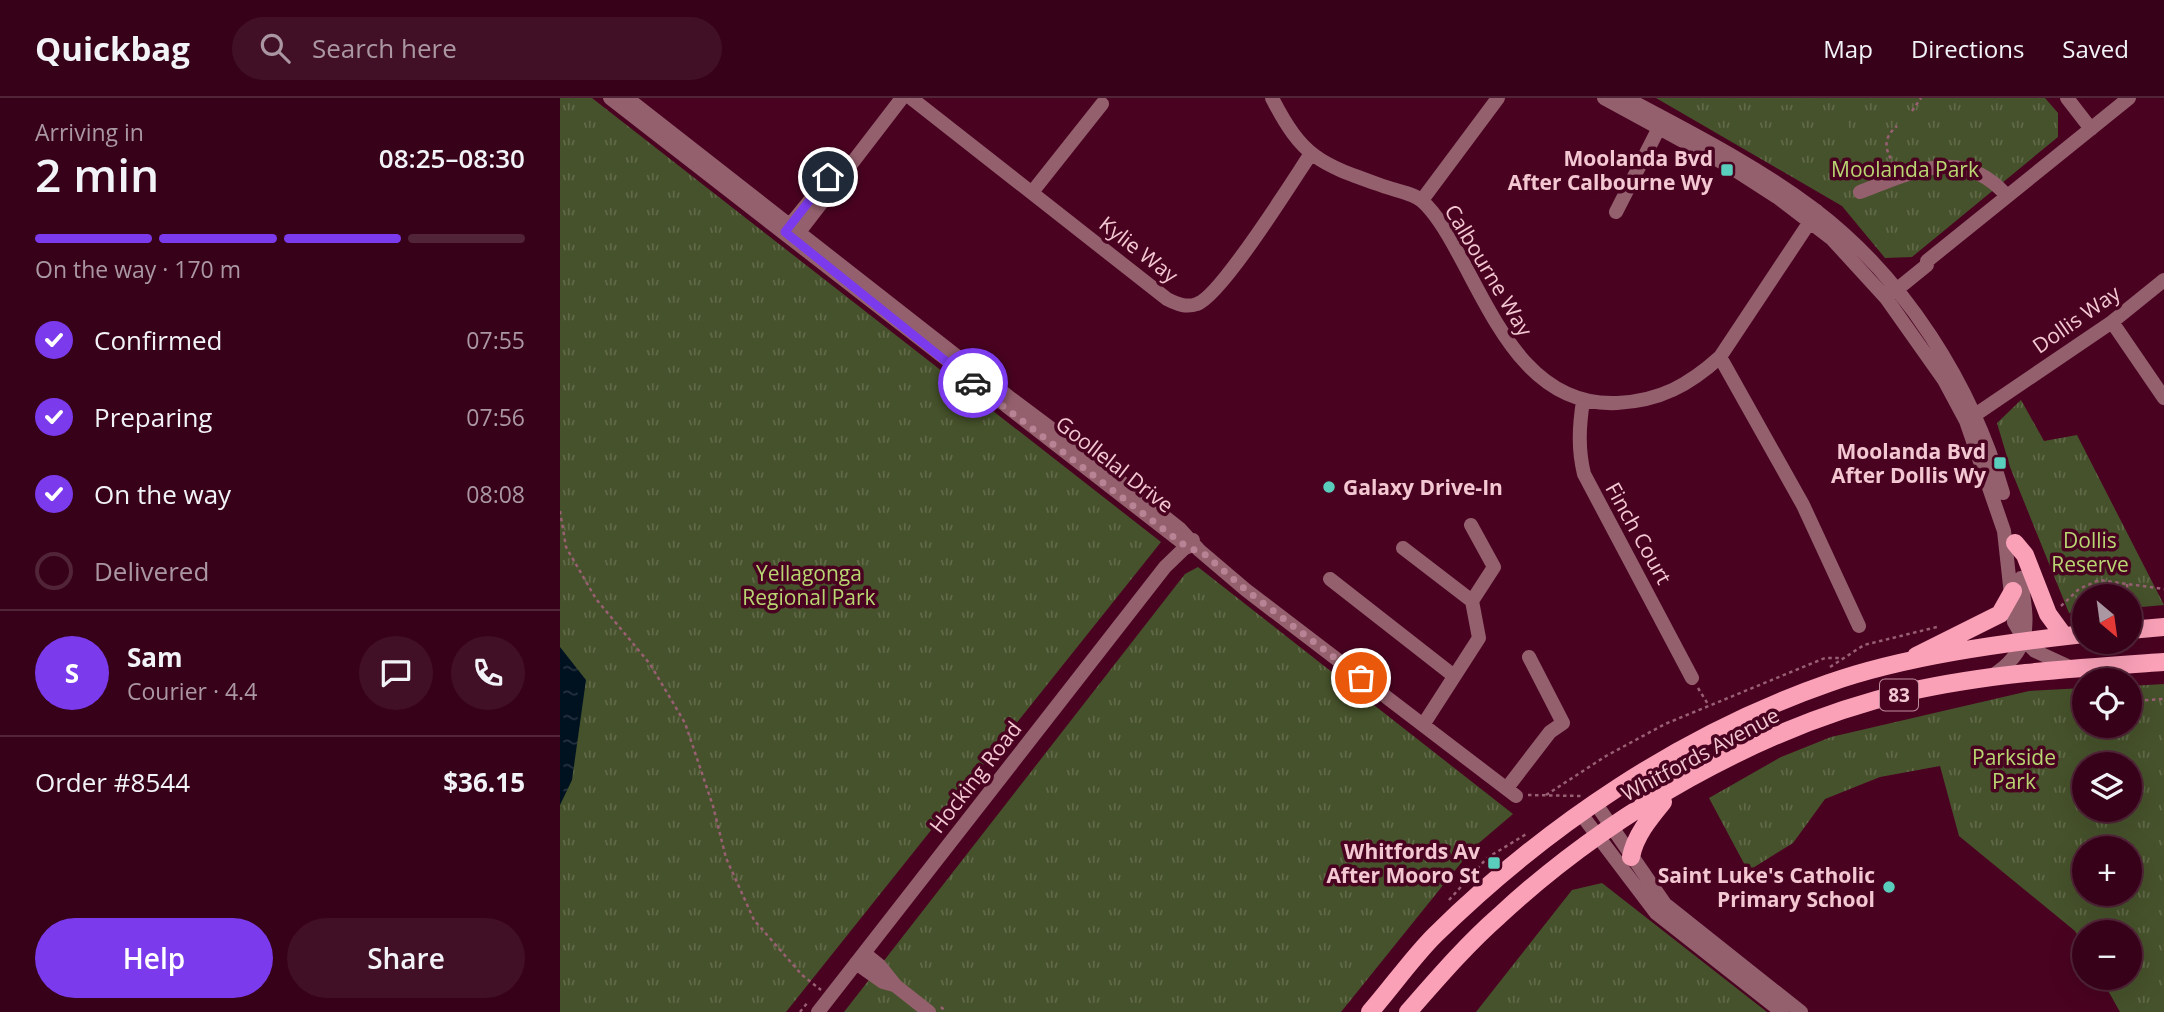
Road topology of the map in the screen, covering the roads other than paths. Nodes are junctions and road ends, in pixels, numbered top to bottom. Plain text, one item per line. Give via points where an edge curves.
1 (610, 98) edge
2 (627, 98) edge
3 (891, 98) edge
4 (902, 98) edge
5 (911, 98) edge
6 (1272, 98) edge
7 (1498, 98) edge
8 (1604, 98) edge
9 (1626, 98) edge
10 (2067, 98) edge
11 (2129, 98) edge
12 (1102, 104) dead end
13 (1662, 123) junction
14 (2091, 129) junction
15 (1310, 155) junction
16 (1033, 191) junction
17 (1860, 192) dead end
18 (2007, 196) junction
19 (1422, 200) junction
20 (1616, 212) dead end
21 (1813, 216) junction
22 (792, 231) junction
23 (2164, 280) edge
24 (1888, 291) junction
25 (2112, 322) junction
26 (1720, 357) junction
27 (2164, 398) edge
28 (1583, 401) junction
29 (1968, 414) junction
30 (1471, 526) dead end
31 (1189, 542) junction
32 (2015, 543) junction
33 (1403, 548) dead end
34 (1330, 579) dead end
35 (2013, 591) junction
36 (1472, 601) junction
37 (1859, 626) dead end
38 (2164, 627) edge
39 (2142, 629) edge
40 (2072, 635) edge
41 (2064, 636) junction
42 (2025, 641) junction
43 (1529, 657) dead end
44 (2164, 662) edge
45 (1901, 664) junction
46 (2072, 668) junction
47 (1454, 676) junction
48 (1990, 677) junction
49 (1692, 678) road end
50 (1423, 725) junction
51 (1675, 789) junction
52 (1587, 804) junction
53 (1604, 832) junction
54 (1631, 857) junction
55 (860, 958) junction
56 (818, 1012) edge
57 (929, 1012) edge
58 (1370, 1012) edge
59 (1408, 1012) edge
60 (1782, 1012) edge
61 (1801, 1012) edge

1 - 22 street, Goollelal Drive
2 - 22 street, Goollelal Drive
3 - 22 street
4 - 22 street
5 - 16 street, Kylie Way
6 - 15 street, Calbourne Way
7 - 19 street
8 - 13 street
9 - 13 street
10 - 14 street
11 - 14 street
12 - 16 street
13 - 20 street
13 - 21 street
14 - 18 street
15 - 16 street, Kylie Way via 1230,270 1206,299 1187,306 1167,299
15 - 19 street, Calbourne Way via 1337,170
17 - 18 street via 1900,177 1960,166 1980,172
18 - 24 street
19 - 28 street, Calbourne Way via 1446,232 1511,348 1539,376
21 - 24 street
21 - 26 street, Calbourne Way
22 - 31 street, Goollelal Drive
23 - 25 street, Dollis Way
24 - 29 street
25 - 27 street
25 - 29 street, Dollis Way via 2009,389 1998,389
26 - 28 street, Calbourne Way via 1689,383 1654,398 1621,403
26 - 37 street via 1803,505
28 - 49 street, Finch Court via 1579,440 1584,474
29 - 32 street via 1994,463
29 - 35 street via 1997,505
30 - 36 street via 1494,567
31 - 50 street, Goollelal Drive
31 - 55 street, Hocking Road
32 - 41 main road via 2025,555 2048,614
32 - 42 street
33 - 36 street
34 - 47 street
35 - 42 street via 2014,622
35 - 45 main road via 2000,614
36 - 47 street via 1479,638
38 - 39 main road
40 - 41 main road, Whitfords Avenue / 83
41 - 42 main road, Whitfords Avenue / 83
42 - 45 main road, Whitfords Avenue / 83
42 - 46 street via 2035,651
42 - 48 street via 2007,666
43 - 50 street, Goollelal Drive via 1563,723 1550,732 1512,792
44 - 46 main road, Whitfords Avenue / 83
45 - 52 main road, Whitfords Avenue / 83 via 1831,682 1724,728
46 - 48 main road, Whitfords Avenue / 83
47 - 50 street
48 - 51 main road, Whitfords Avenue / 83 via 1843,710 1735,756
51 - 53 main road, Whitfords Avenue / 83
51 - 54 main road via 1648,819
52 - 53 street
52 - 58 main road, Whitfords Avenue / 83 via 1434,937
53 - 54 street
53 - 59 main road, Whitfords Avenue / 83 via 1499,915
53 - 60 street via 1656,913
54 - 61 street via 1673,911
55 - 56 street, Hocking Road
55 - 57 street via 883,982 896,986

